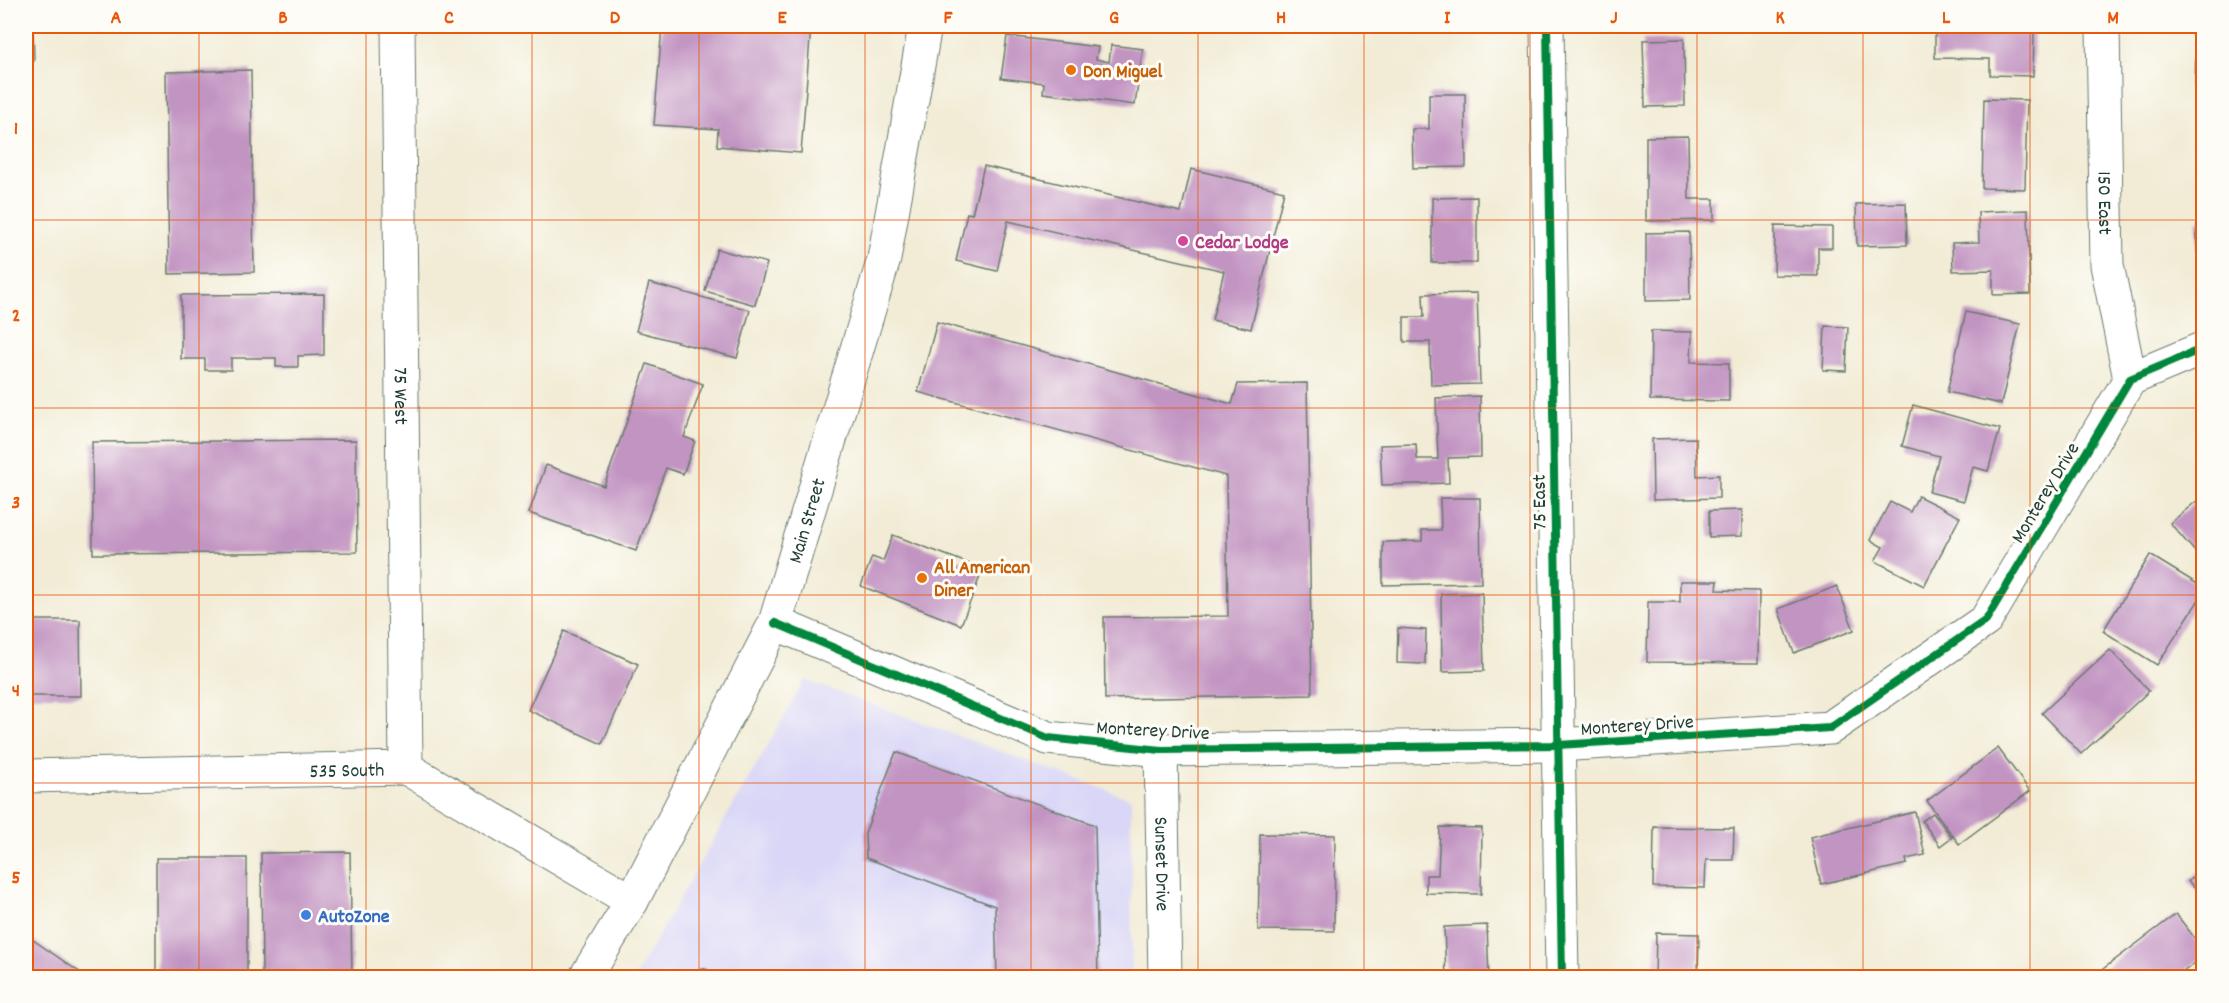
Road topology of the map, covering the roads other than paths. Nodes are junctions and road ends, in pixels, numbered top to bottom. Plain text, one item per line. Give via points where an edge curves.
1 (398, 26) edge
2 (925, 26) edge
3 (1547, 26) edge
4 (2103, 26) edge
5 (2204, 348) edge
6 (2130, 379) junction
7 (775, 624) junction
8 (1558, 745) junction
9 (1161, 750) junction
10 (406, 768) junction
11 (26, 776) edge
12 (633, 901) junction
13 (585, 978) edge
14 (1165, 978) edge
15 (1562, 978) edge

1 - 10 street, 75 West
2 - 7 street, Main Street via 884,259
3 - 8 street, 75 East
4 - 6 street, 150 East via 2107,265
5 - 6 street
6 - 8 street, Monterey Drive via 1986,620 1830,728
7 - 9 street, Monterey Drive via 1048,738
7 - 12 street, Main Street
8 - 9 street, Monterey Drive
8 - 15 street, 75 East
9 - 14 street, Sunset Drive
10 - 11 street, 535 South
10 - 12 street, 535 South
12 - 13 street, Main Street

